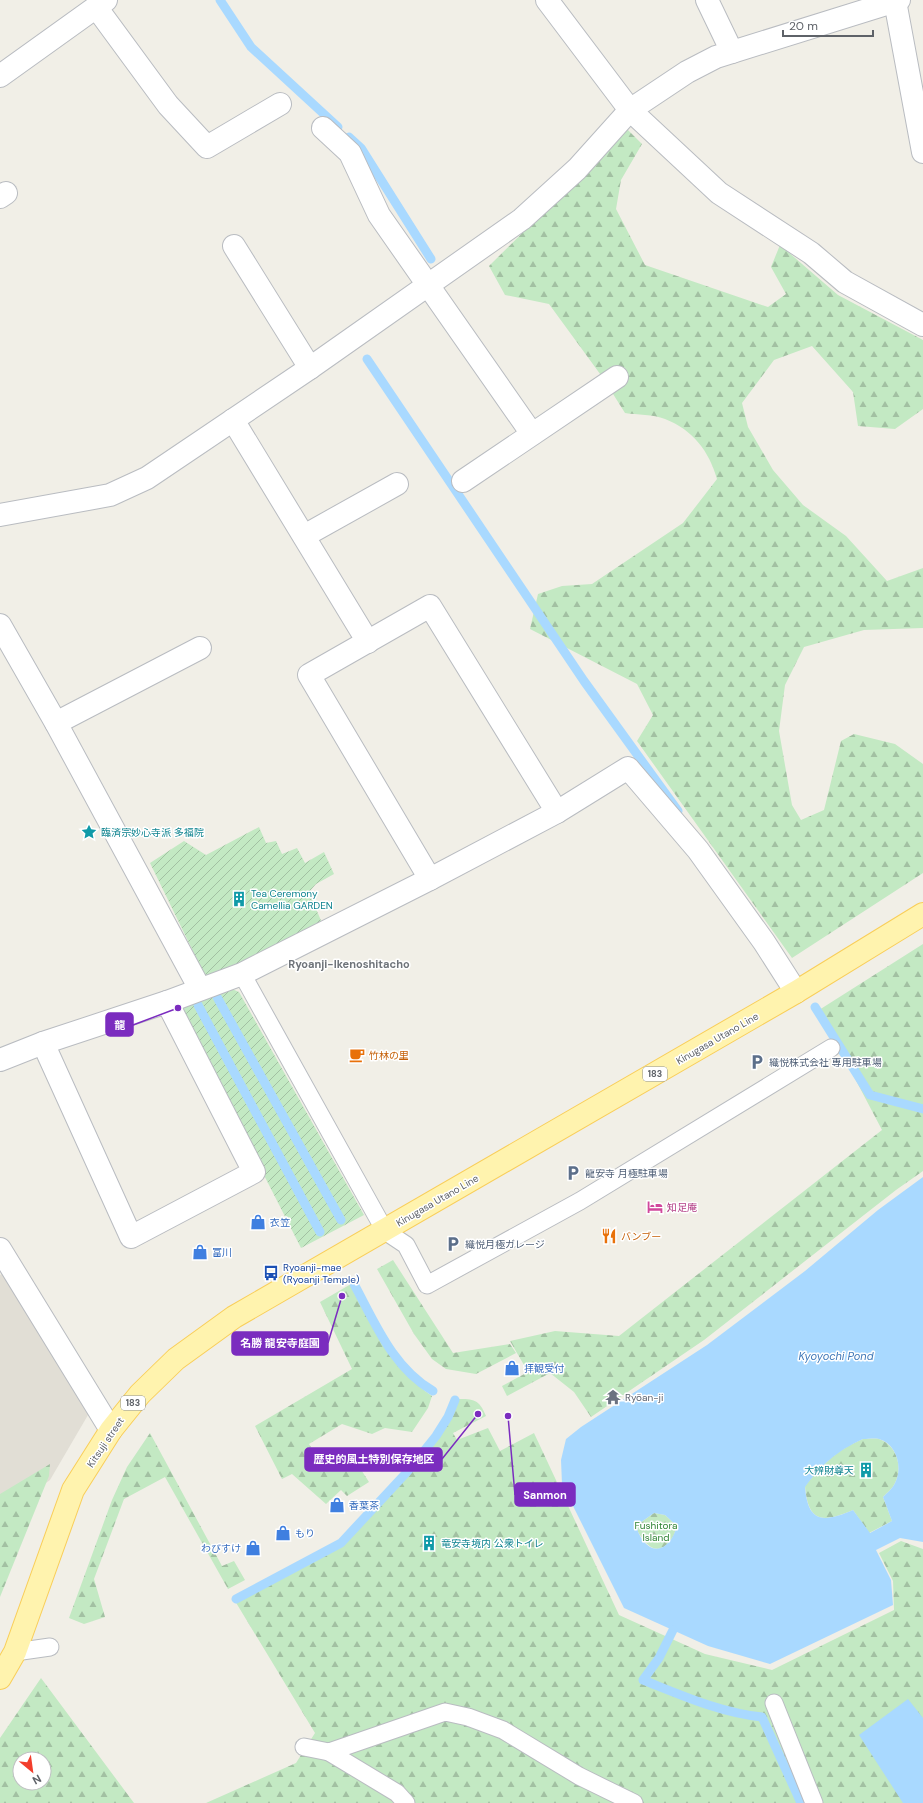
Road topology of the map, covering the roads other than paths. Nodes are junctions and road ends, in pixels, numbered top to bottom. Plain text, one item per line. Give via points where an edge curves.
1 (547, 0) edge
2 (707, 0) edge
3 (897, 1) edge
4 (101, 4) edge
5 (732, 52) junction
6 (0, 76) edge
7 (280, 104) dead end
8 (630, 110) junction
9 (323, 128) dead end
10 (923, 152) edge
11 (234, 246) dead end
12 (429, 286) junction
13 (923, 325) edge
14 (310, 368) junction
15 (617, 377) dead end
16 (233, 420) junction
17 (532, 434) junction
18 (463, 481) dead end
19 (397, 484) dead end
20 (0, 515) edge
21 (304, 536) junction
22 (0, 625) edge
23 (368, 642) junction
24 (200, 648) dead end
25 (56, 723) junction
26 (557, 812) junction
27 (430, 879) junction
28 (923, 914) edge
29 (242, 974) junction
30 (200, 989) junction
31 (796, 992) junction
32 (167, 1002) junction
33 (43, 1043) junction
34 (831, 1048) dead end
35 (0, 1060) edge
36 (385, 1231) junction
37 (0, 1249) edge
38 (111, 1430) junction
39 (50, 1647) dead end
40 (15, 1652) junction
41 (0, 1678) edge
42 (774, 1703) dead end
43 (304, 1747) dead end
44 (329, 1752) junction
45 (406, 1803) edge
46 (634, 1803) edge
47 (814, 1803) edge

1 - 8 street
2 - 5 street
3 - 5 street
3 - 10 street
4 - 6 street
4 - 7 street via 168,105 207,146
5 - 8 street via 687,72
8 - 12 street via 577,169 522,220
8 - 13 street via 719,193 811,253 845,282
9 - 12 street via 350,153 379,215
11 - 14 street
12 - 14 street
12 - 17 street
14 - 16 street
15 - 17 street
16 - 20 street via 147,478 110,495
16 - 21 street
17 - 18 street
19 - 21 street
21 - 23 street
22 - 25 street
23 - 26 street via 430,606
23 - 27 street via 309,675
24 - 25 street
25 - 30 street
26 - 27 street
26 - 31 street via 628,768 698,850 764,942
27 - 29 street
28 - 31 main road, Kinugasa Utano Line / 183
29 - 30 street
29 - 36 lane
30 - 32 street
31 - 36 main road, Kinugasa Utano Line / 183
32 - 33 street
32 - 33 street via 254,1172 131,1237
33 - 35 street
34 - 36 lane via 580,1201 427,1285 406,1245
36 - 38 main road, Kitsuji street / 183 via 234,1317 176,1358 140,1394
37 - 38 street
38 - 40 main road, Kitsuji street / 183 via 73,1490
39 - 40 lane
40 - 41 main road, Kitsuji street / 183
42 - 47 lane
43 - 44 lane
44 - 45 lane via 397,1793
44 - 46 lane via 445,1712 468,1717 503,1730 579,1776

